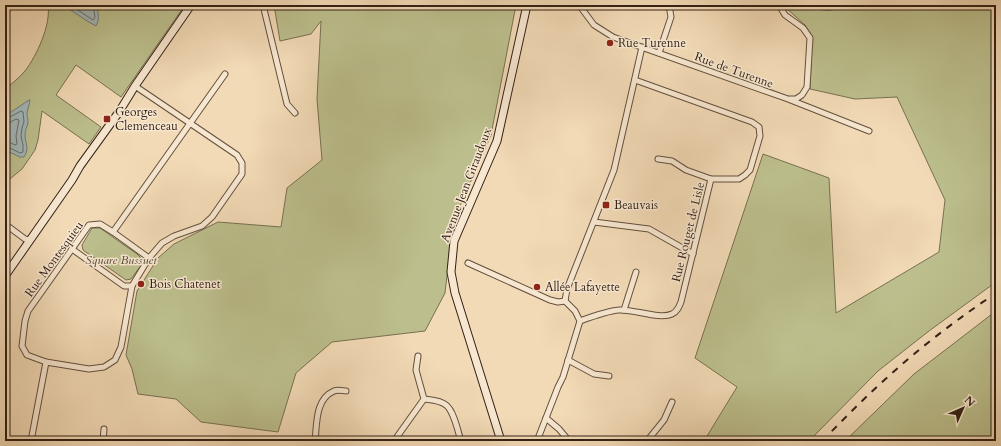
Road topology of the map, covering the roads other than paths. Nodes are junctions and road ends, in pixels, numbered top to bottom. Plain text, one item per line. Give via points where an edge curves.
1 (9, 5) edge
2 (191, 5) edge
3 (263, 5) edge
4 (527, 5) edge
5 (579, 5) edge
6 (669, 5) edge
7 (779, 5) edge
8 (5, 15) edge
9 (642, 47) junction
10 (658, 53) junction
11 (225, 74) dead end
12 (635, 80) junction
13 (135, 86) junction
14 (788, 99) junction
15 (295, 113) dead end
16 (190, 124) junction
17 (869, 131) dead end
18 (658, 159) dead end
19 (711, 179) junction
20 (594, 222) junction
21 (5, 224) edge
22 (113, 232) junction
23 (30, 240) junction
24 (72, 249) junction
25 (692, 254) junction
26 (149, 258) junction
27 (468, 263) dead end
28 (636, 272) dead end
29 (5, 276) edge
30 (132, 286) junction
31 (565, 301) junction
32 (624, 310) junction
33 (580, 321) junction
34 (418, 356) dead end
35 (568, 360) junction
36 (46, 362) junction
37 (609, 376) dead end
38 (346, 391) dead end
39 (424, 399) junction
40 (672, 402) dead end
41 (546, 418) junction
42 (104, 429) dead end
43 (31, 441) edge
44 (104, 441) edge
45 (315, 441) edge
46 (394, 441) edge
47 (460, 441) edge
48 (501, 441) edge
49 (537, 441) edge
50 (569, 441) edge
51 (647, 441) edge

1 - 8 street
2 - 13 street
3 - 15 street via 287,104
4 - 48 street, Avenue Jean Giraudoux via 496,141 454,241 451,272 455,293
5 - 9 street, Rue de Turenne via 594,25 613,37
6 - 10 street via 671,17
7 - 14 street via 785,15 803,28 810,38 807,87 796,99
9 - 10 street, Rue de Turenne
9 - 12 street
10 - 14 street, Rue de Turenne
11 - 16 street
12 - 19 street, Rue Rouget de Lisle via 752,122 759,128 760,136 750,170 739,179
12 - 20 street via 614,170
13 - 16 street
13 - 23 street
14 - 17 street, Rue de Turenne
16 - 22 street
16 - 26 street via 237,155 242,163 242,174 212,217 202,226 162,243
18 - 19 street via 672,161 686,170
19 - 25 street, Rue Rouget de Lisle
20 - 25 street via 648,230
20 - 31 street via 567,289
21 - 23 street
22 - 24 street, Rue Montesquieu via 100,224 89,225
22 - 26 street, Rue Montesquieu
23 - 29 street
24 - 30 street via 124,286
24 - 36 street, Rue Montesquieu via 28,311 25,321 22,346 27,355
25 - 32 street, Rue Rouget de Lisle via 681,302 672,314 662,316
26 - 30 street
27 - 31 street via 550,300
28 - 32 street
30 - 36 street, Rue Montesquieu via 121,347 115,360 104,367 90,369
31 - 33 street
32 - 33 street, Rue Rouget de Lisle
33 - 35 street
34 - 39 street via 416,370
35 - 37 street via 594,374
35 - 41 street
36 - 43 street
38 - 45 street via 335,390 326,396 319,410
39 - 46 street
39 - 47 street via 446,405 452,412
40 - 51 street via 664,420
41 - 49 street
41 - 50 street
42 - 44 street

